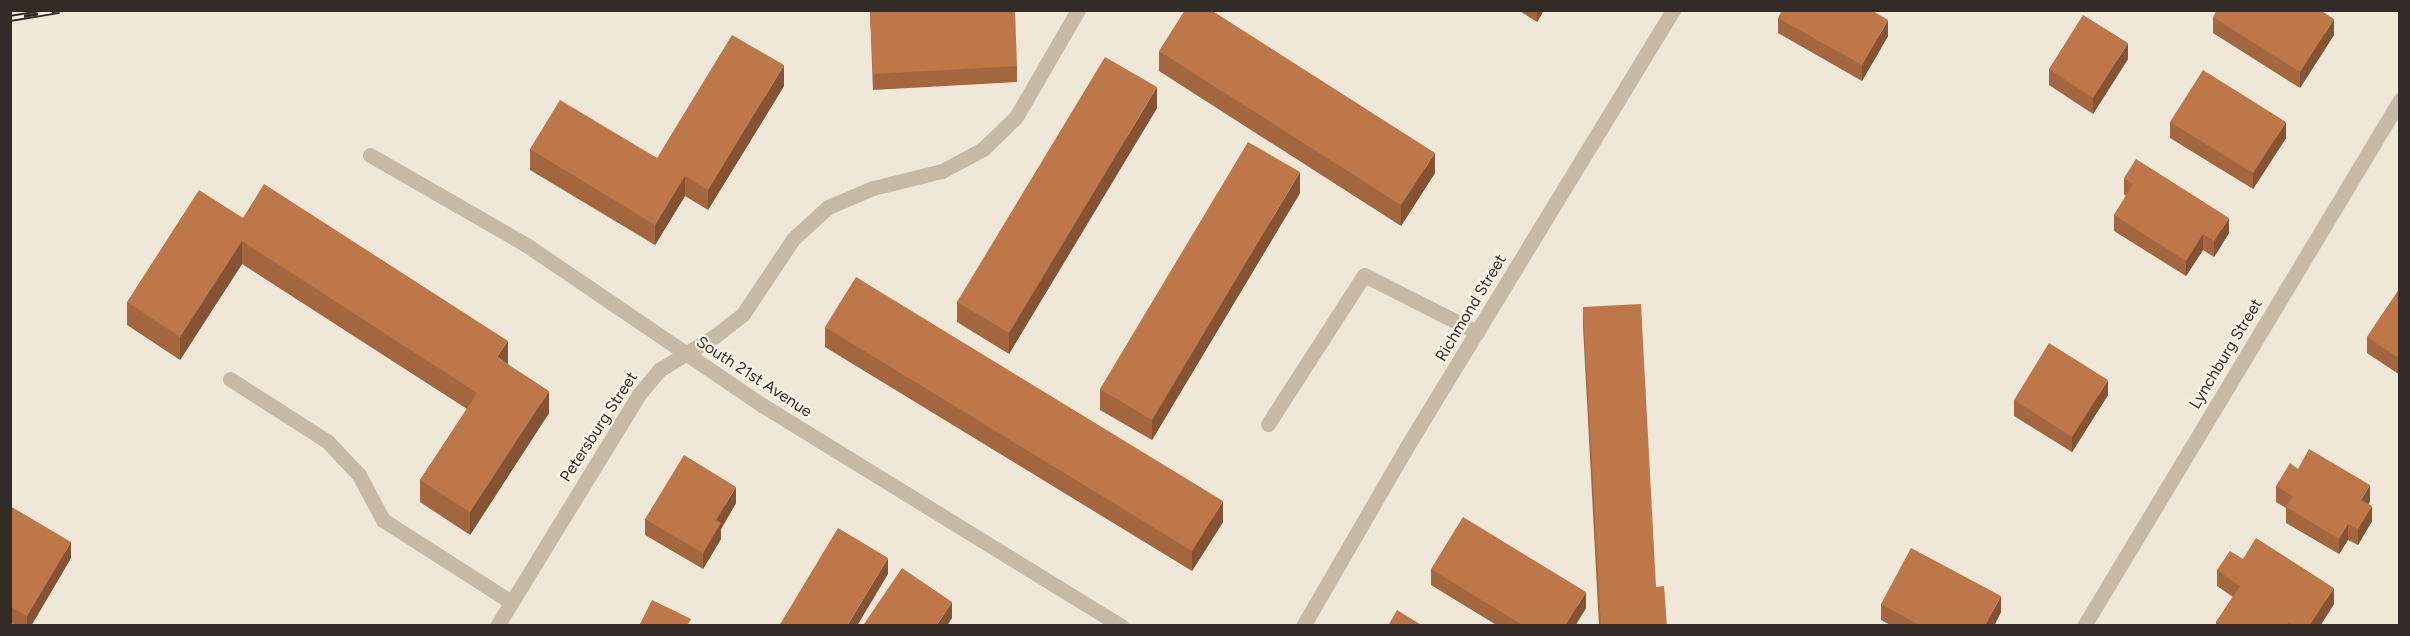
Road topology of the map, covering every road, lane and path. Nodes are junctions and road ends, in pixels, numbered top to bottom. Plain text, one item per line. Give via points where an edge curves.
1 (1078, 10) edge
2 (1673, 10) edge
3 (2400, 100) edge
4 (370, 155) dead end
5 (1477, 332) junction
6 (684, 353) junction
7 (230, 379) dead end
8 (1268, 424) dead end
9 (511, 602) junction
10 (497, 626) edge
11 (1121, 626) edge
12 (1303, 626) edge
13 (2084, 626) edge

1 - 6 street, Petersburg Street via 1016,117 982,149 942,171 873,188 828,207 793,239 743,314
2 - 5 street, Richmond Street
3 - 13 street, Lynchburg Street
4 - 6 street, South 21st Avenue via 525,244
5 - 8 street via 1364,275
5 - 12 street, Richmond Street
6 - 9 street, Petersburg Street via 659,370 640,393
6 - 11 street, South 21st Avenue
7 - 9 street via 327,441 359,475 383,520
9 - 10 street, Petersburg Street

